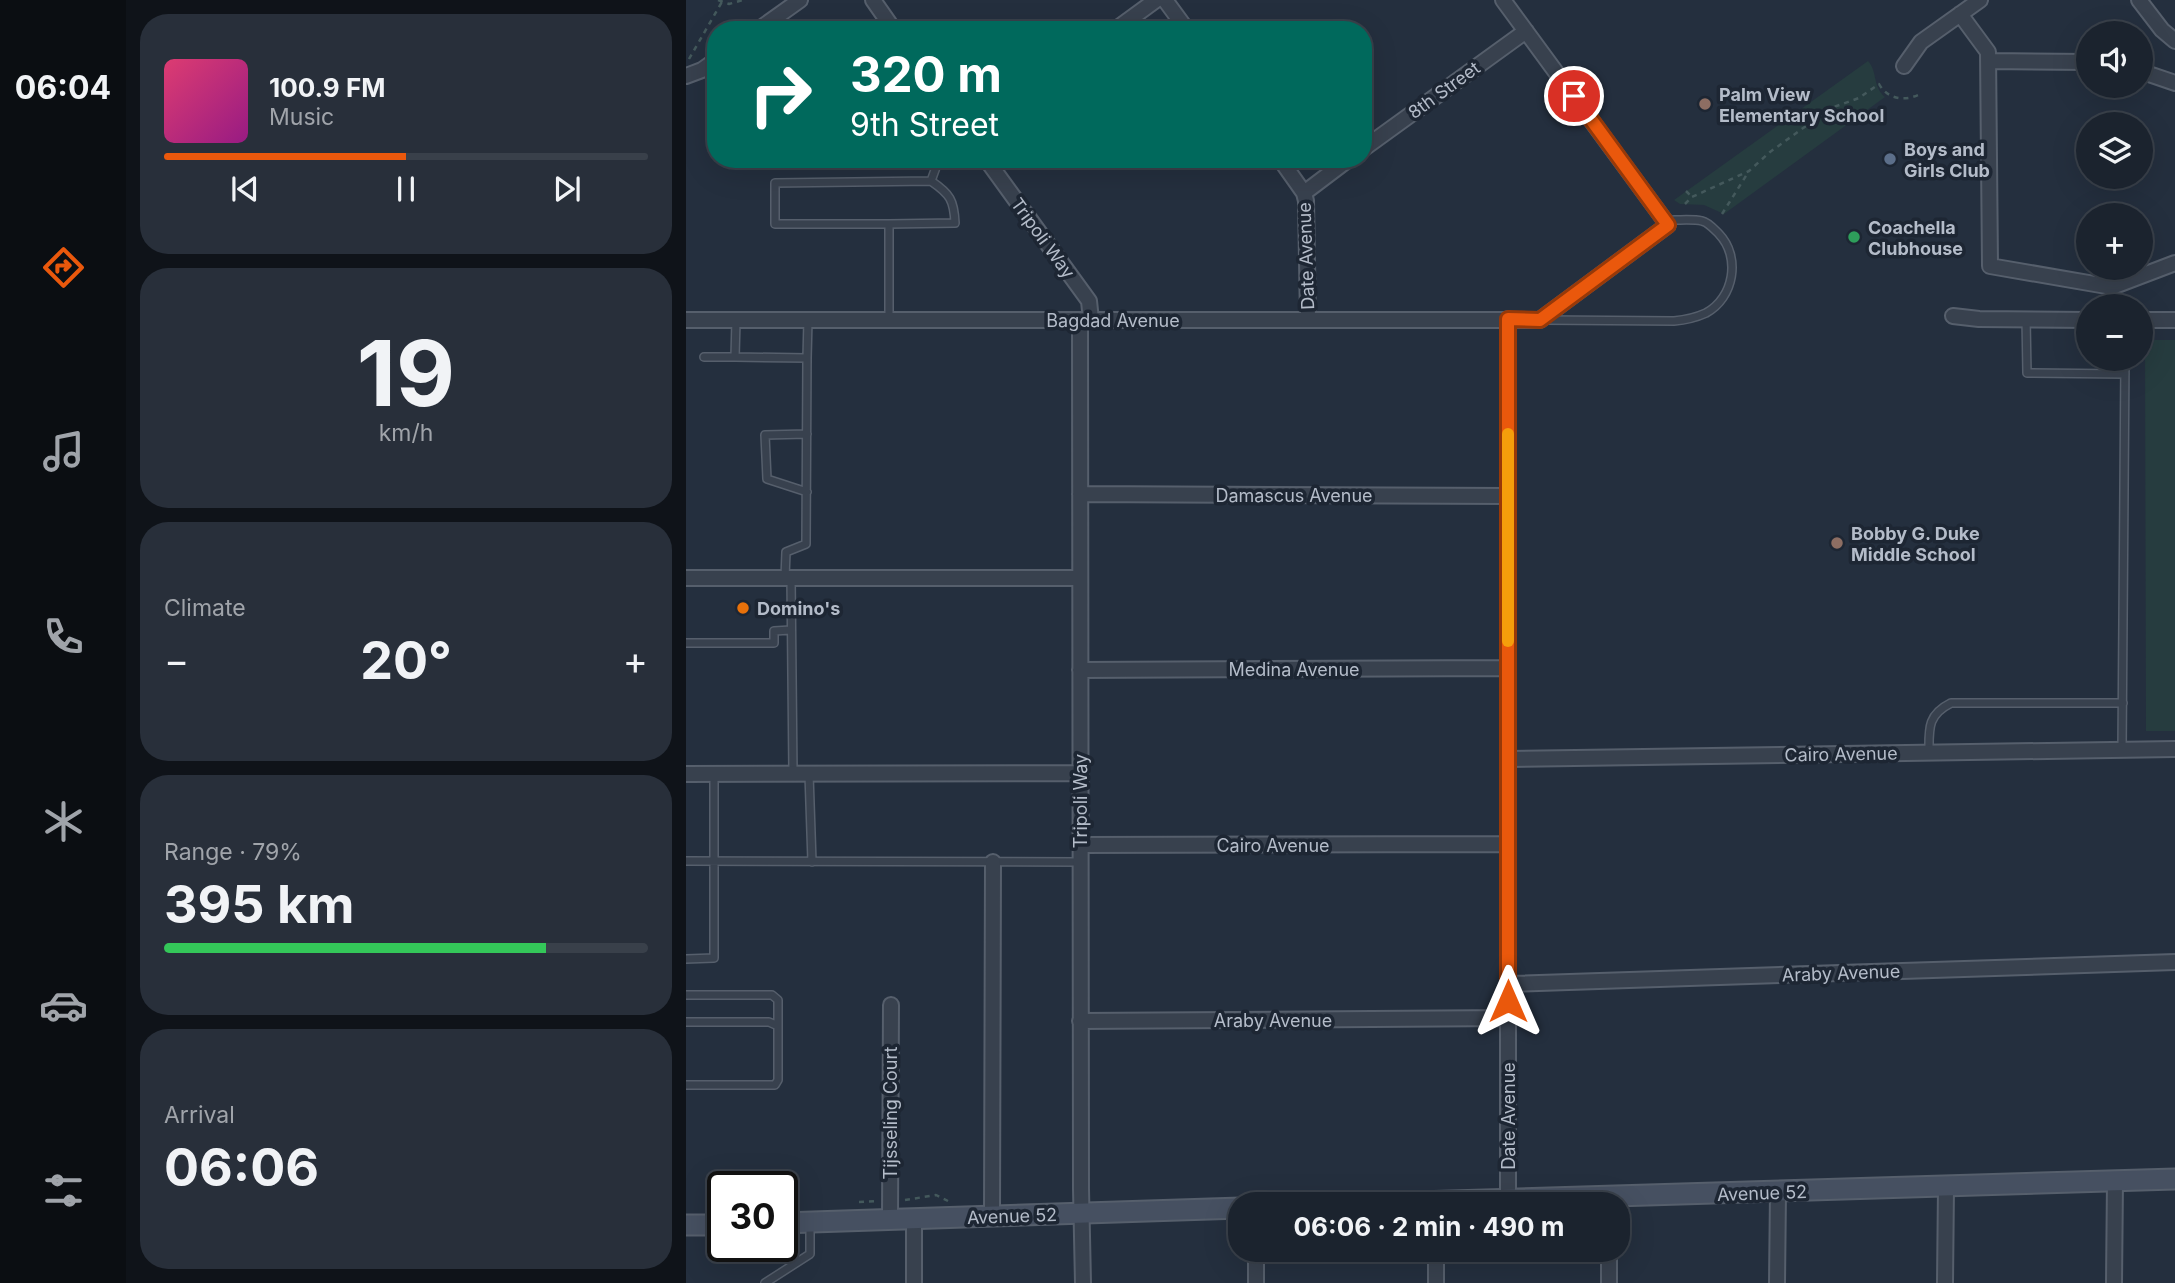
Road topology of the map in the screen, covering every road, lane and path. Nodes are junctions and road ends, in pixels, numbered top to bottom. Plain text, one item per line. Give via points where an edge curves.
1 (743, 0) edge
2 (800, 0) edge
3 (873, 0) edge
4 (1156, 0) edge
5 (1165, 0) edge
6 (1503, 0) edge
7 (1980, 0) edge
8 (2139, 0) edge
9 (721, 1) edge
10 (1960, 14) junction
11 (710, 21) edge
12 (771, 21) edge
13 (888, 21) edge
14 (1127, 21) edge
15 (1180, 21) edge
16 (707, 27) edge
17 (1526, 31) junction
18 (2175, 41) edge
19 (1989, 61) junction
20 (2076, 62) edge
21 (686, 66) edge
22 (707, 66) edge
23 (1904, 66) dead end
24 (2153, 75) edge
25 (686, 76) edge
26 (2175, 83) edge
27 (1922, 93) dead end
28 (1372, 142) edge
29 (936, 168) edge
30 (993, 168) edge
31 (1287, 168) edge
32 (1337, 168) edge
33 (1749, 171) junction
34 (931, 181) junction
35 (1686, 191) dead end
36 (1304, 192) junction
37 (1692, 197) junction
38 (1685, 204) dead end
39 (1722, 214) dead end
40 (889, 224) junction
41 (1668, 225) junction
42 (2175, 263) edge
43 (1953, 316) dead end
44 (1308, 319) junction
45 (1508, 319) junction
46 (2026, 319) junction
47 (686, 320) edge
48 (736, 320) junction
49 (808, 320) junction
50 (889, 320) junction
51 (1085, 320) junction
52 (1540, 320) junction
53 (2076, 320) edge
54 (2153, 320) edge
55 (2175, 320) edge
56 (705, 357) dead end
57 (736, 357) junction
58 (807, 358) junction
59 (2125, 374) joint
60 (807, 434) junction
61 (807, 492) junction
62 (1080, 494) junction
63 (1508, 496) junction
64 (686, 578) edge
65 (788, 578) junction
66 (1080, 578) junction
67 (791, 630) junction
68 (686, 643) edge
69 (1508, 668) junction
70 (1080, 670) junction
71 (2123, 703) junction
72 (2175, 749) edge
73 (2122, 750) junction
74 (1929, 753) junction
75 (1508, 759) junction
76 (1080, 773) junction
77 (686, 774) edge
78 (713, 774) junction
79 (793, 774) junction
80 (809, 774) junction
81 (1508, 844) junction
82 (1080, 845) junction
83 (686, 861) edge
84 (714, 861) junction
85 (812, 862) junction
86 (993, 862) junction
87 (1080, 862) junction
88 (686, 959) edge
89 (2175, 962) edge
90 (1508, 984) junction
91 (686, 995) edge
92 (891, 1005) dead end
93 (1508, 1018) junction
94 (1080, 1021) junction
95 (686, 1022) edge
96 (778, 1027) junction
97 (686, 1085) edge
98 (2175, 1180) edge
99 (2115, 1181) junction
100 (1946, 1187) junction
101 (1508, 1192) edge
102 (1778, 1192) junction
103 (1630, 1199) edge
104 (1228, 1208) edge
105 (1082, 1214) junction
106 (992, 1217) junction
107 (890, 1220) junction
108 (914, 1220) junction
109 (798, 1222) edge
110 (811, 1222) junction
111 (686, 1225) edge
112 (707, 1225) edge
113 (1256, 1262) edge
114 (1436, 1262) edge
115 (1609, 1262) edge
116 (765, 1283) edge
117 (914, 1283) edge
118 (1083, 1283) edge
119 (1256, 1283) edge
120 (1436, 1283) edge
121 (1609, 1283) edge
122 (1777, 1283) edge
123 (1945, 1283) edge
124 (2114, 1283) edge

1 - 9 path via 736,4
2 - 12 street
3 - 13 street
4 - 14 street
5 - 15 street
6 - 17 street
7 - 10 street
8 - 18 street
9 - 11 path
10 - 19 street via 1988,52
10 - 23 street via 1921,42
16 - 21 path
17 - 28 street, 8th Street
17 - 41 street
19 - 20 street
19 - 42 street via 1990,266 2112,287
22 - 25 street
24 - 26 street
27 - 33 path via 1899,99 1879,84 1859,98 1831,108
29 - 34 lane
30 - 51 street, Tripoli Way via 1089,300
31 - 36 street, Date Avenue
32 - 36 street
33 - 37 path
33 - 39 path
34 - 40 lane via 947,192 955,208 955,223
34 - 40 lane via 775,183 775,224
35 - 37 path
36 - 44 street, Date Avenue
37 - 38 path
40 - 50 lane
41 - 52 street
41 - 52 lane via 1674,220 1703,221 1729,246 1730,285 1707,312 1674,321
43 - 46 street
44 - 45 street, Bagdad Avenue
44 - 51 street, Bagdad Avenue
45 - 52 street, Bagdad Avenue
45 - 63 street, Date Avenue
46 - 53 street
46 - 59 lane via 2027,373
47 - 48 street, Bagdad Avenue
48 - 49 street, Bagdad Avenue
48 - 57 lane
49 - 50 street, Bagdad Avenue
49 - 58 lane
50 - 51 street, Bagdad Avenue
51 - 62 street, Tripoli Way
54 - 55 street
56 - 57 lane
57 - 58 lane
58 - 60 lane
59 - 71 lane
60 - 61 lane
60 - 61 lane via 765,435 766,480
61 - 65 lane via 806,544 786,552
62 - 63 street, Damascus Avenue
62 - 66 street, Tripoli Way
63 - 69 street, Date Avenue
64 - 65 street
65 - 66 street
65 - 67 lane
66 - 70 street, Tripoli Way
67 - 68 lane via 774,631 774,643
67 - 79 lane
69 - 70 street, Medina Avenue
69 - 75 street, Date Avenue
70 - 76 street, Tripoli Way
71 - 73 lane
71 - 74 lane via 1951,704 1938,710 1930,725
72 - 73 street, Cairo Avenue
73 - 74 street, Cairo Avenue
74 - 75 street, Cairo Avenue
75 - 81 street, Date Avenue
76 - 80 street
76 - 82 street, Tripoli Way
77 - 78 street
78 - 79 street
78 - 84 lane
79 - 80 street
80 - 85 lane
81 - 82 street, Cairo Avenue
81 - 90 street, Date Avenue
82 - 87 street, Tripoli Way
83 - 84 lane
84 - 85 lane
84 - 88 lane via 714,958
85 - 86 lane
86 - 87 lane
86 - 106 street
87 - 94 street, Tripoli Way
89 - 90 street, Araby Avenue
90 - 93 street, Date Avenue
91 - 96 lane via 772,995 778,1000
92 - 107 street, Tijsseling Court
93 - 94 street, Araby Avenue
93 - 101 street, Date Avenue
94 - 105 street, Tripoli Way
95 - 96 lane via 769,1022
96 - 97 lane via 775,1085
98 - 99 main road, Avenue 52
99 - 100 main road, Avenue 52
99 - 124 street
100 - 102 main road, Avenue 52
100 - 123 street
102 - 103 main road, Avenue 52
102 - 122 street
104 - 105 main road, Avenue 52
105 - 106 main road, Avenue 52
105 - 118 street, Tripoli Way
106 - 108 main road, Avenue 52
107 - 108 main road, Avenue 52
107 - 110 main road, Avenue 52
108 - 117 street
109 - 110 main road, Avenue 52
110 - 116 lane via 810,1254
111 - 112 main road
113 - 119 street
114 - 120 street
115 - 121 street

